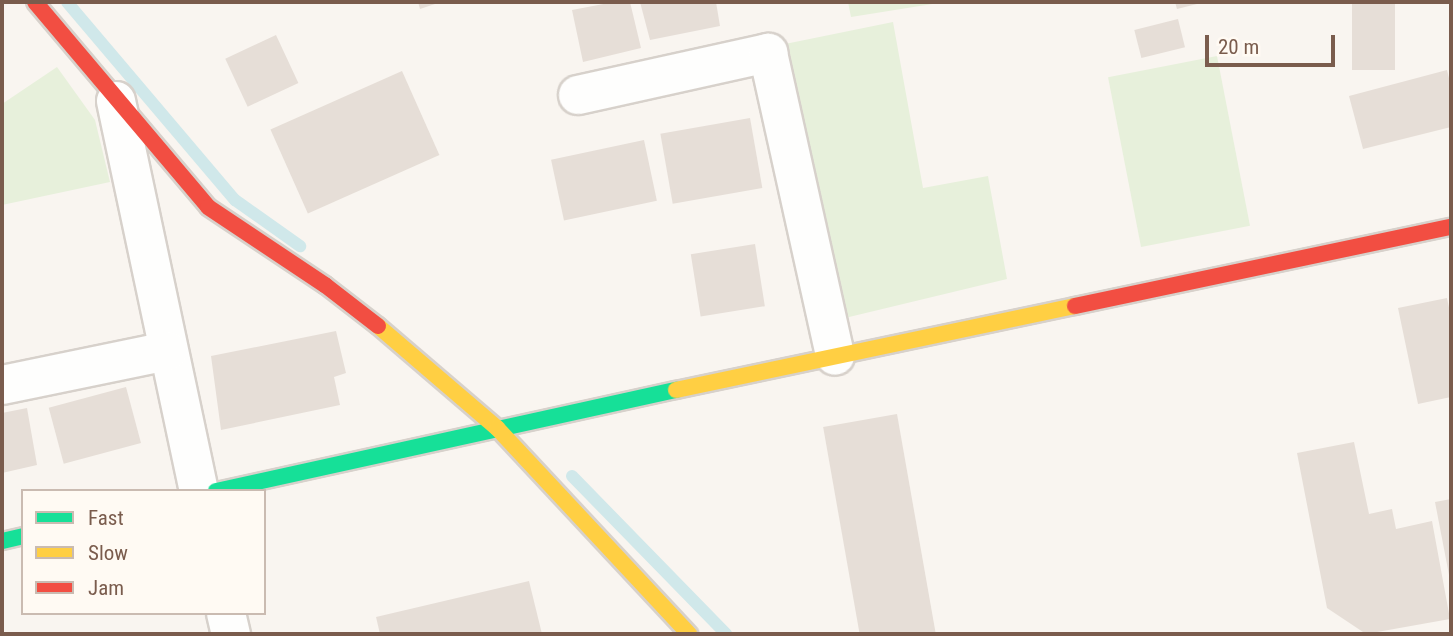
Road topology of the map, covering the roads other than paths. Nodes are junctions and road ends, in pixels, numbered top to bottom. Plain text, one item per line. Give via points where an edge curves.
1 (35, 2) edge
2 (578, 95) dead end
3 (116, 101) junction
4 (1451, 227) edge
5 (168, 351) junction
6 (835, 356) junction
7 (2, 385) edge
8 (497, 428) junction
9 (198, 489) edge
10 (225, 489) edge
11 (21, 536) edge
12 (2, 541) edge
13 (226, 615) edge
14 (231, 634) edge
15 (690, 634) edge

1 - 3 street
2 - 6 street via 768,53
3 - 5 street
3 - 8 street via 208,207 379,326
4 - 6 street
5 - 7 street
5 - 9 street
6 - 8 street
8 - 10 street
8 - 15 street
11 - 12 street
13 - 14 street

